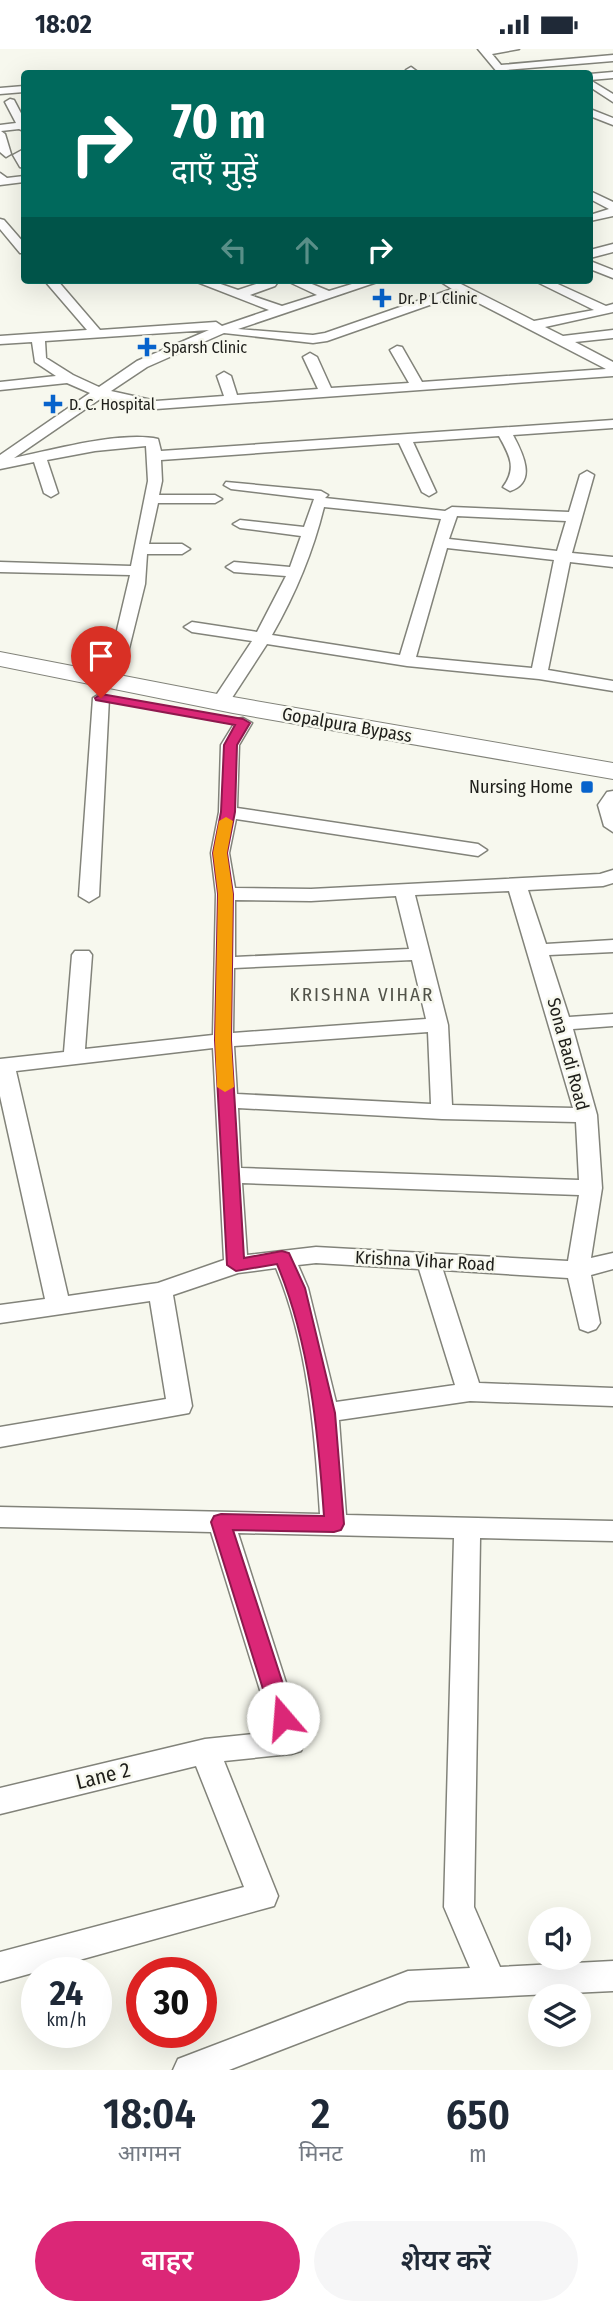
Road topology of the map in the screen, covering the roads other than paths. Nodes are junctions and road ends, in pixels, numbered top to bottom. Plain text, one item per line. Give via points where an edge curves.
1 (514, 49) edge
2 (484, 50) edge
3 (594, 50) edge
4 (609, 58) edge
5 (499, 70) edge
6 (508, 70) edge
7 (613, 75) edge
8 (593, 76) edge
9 (593, 85) edge
10 (21, 89) edge
11 (0, 91) edge
12 (613, 99) edge
13 (5, 103) edge
14 (593, 113) edge
15 (21, 122) edge
16 (613, 122) edge
17 (21, 126) edge
18 (0, 128) edge
19 (0, 134) edge
20 (3, 154) edge
21 (21, 157) edge
22 (0, 176) edge
23 (21, 179) edge
24 (593, 196) edge
25 (613, 209) edge
26 (593, 217) edge
27 (0, 222) edge
28 (21, 246) edge
29 (613, 248) edge
30 (593, 253) edge
31 (593, 266) edge
32 (613, 274) edge
33 (53, 284) edge
34 (208, 284) edge
35 (268, 284) edge
36 (301, 284) edge
37 (342, 284) edge
38 (364, 284) edge
39 (452, 284) edge
40 (548, 284) edge
41 (352, 288) junction
42 (463, 289) junction
43 (237, 295) junction
44 (328, 295) junction
45 (609, 309) edge
46 (280, 310) junction
47 (236, 325) junction
48 (218, 331) junction
49 (613, 331) edge
50 (549, 333) junction
51 (97, 334) junction
52 (38, 338) junction
53 (0, 340) edge
54 (397, 350) dead end
55 (310, 357) dead end
56 (613, 369) edge
57 (224, 376) dead end
58 (66, 379) junction
59 (417, 385) junction
60 (0, 386) edge
61 (326, 392) junction
62 (97, 394) junction
63 (232, 400) junction
64 (613, 424) edge
65 (504, 432) junction
66 (0, 438) edge
67 (404, 439) junction
68 (23, 444) junction
69 (156, 456) junction
70 (39, 457) junction
71 (0, 463) edge
72 (587, 475) dead end
73 (231, 485) dead end
74 (510, 487) dead end
75 (429, 492) dead end
76 (51, 493) dead end
77 (320, 496) junction
78 (151, 499) junction
79 (215, 499) dead end
80 (450, 516) junction
81 (574, 517) junction
82 (240, 524) dead end
83 (312, 533) junction
84 (441, 543) junction
85 (140, 549) junction
86 (182, 549) dead end
87 (563, 556) junction
88 (613, 562) edge
89 (0, 567) edge
90 (234, 568) dead end
91 (138, 571) junction
92 (295, 572) junction
93 (192, 627) dead end
94 (265, 638) junction
95 (0, 659) edge
96 (407, 661) junction
97 (539, 674) junction
98 (0, 680) edge
99 (613, 686) edge
100 (107, 689) junction
101 (220, 703) junction
102 (243, 723) junction
103 (613, 771) edge
104 (613, 794) edge
105 (228, 812) junction
106 (613, 826) edge
107 (478, 849) dead end
108 (613, 876) edge
109 (517, 884) junction
110 (404, 890) junction
111 (226, 894) junction
112 (89, 896) dead end
113 (613, 946) edge
114 (537, 950) junction
115 (420, 954) junction
116 (82, 955) dead end
117 (224, 963) junction
118 (613, 1020) edge
119 (561, 1024) junction
120 (438, 1025) junction
121 (223, 1040) junction
122 (74, 1059) junction
123 (2, 1066) edge
124 (226, 1100) junction
125 (442, 1112) junction
126 (586, 1115) junction
127 (231, 1175) junction
128 (590, 1188) junction
129 (282, 1257) junction
130 (428, 1261) junction
131 (613, 1261) edge
132 (236, 1265) junction
133 (578, 1270) junction
134 (160, 1291) junction
135 (58, 1306) junction
136 (0, 1314) edge
137 (588, 1323) dead end
138 (470, 1392) junction
139 (613, 1397) edge
140 (326, 1413) junction
141 (0, 1437) edge
142 (0, 1517) edge
143 (221, 1522) junction
144 (334, 1524) junction
145 (467, 1527) junction
146 (613, 1531) edge
147 (205, 1751) junction
148 (0, 1801) edge
149 (0, 1967) edge
150 (613, 1976) edge
151 (491, 1982) junction
152 (189, 2070) edge

1 - 2 street
2 - 5 street
3 - 4 street
4 - 6 street
7 - 8 street
9 - 12 street
10 - 11 street
13 - 15 street
14 - 16 street
17 - 18 street
19 - 20 street
20 - 21 street
22 - 23 street via 4,182
24 - 25 street
25 - 26 street
27 - 28 street
29 - 30 street
31 - 32 street
33 - 51 street
34 - 43 street
35 - 43 street
36 - 44 street
37 - 41 street
38 - 41 street
39 - 42 street
40 - 45 street
41 - 44 street
42 - 48 street via 327,337
42 - 50 street
43 - 46 street
44 - 46 street
45 - 50 street
46 - 47 street
47 - 48 street
47 - 51 street
48 - 62 street via 142,364
49 - 50 street via 587,337
50 - 56 street
51 - 52 street
52 - 53 street
52 - 58 street via 40,359
54 - 59 street
55 - 61 street
56 - 59 street
57 - 63 street
58 - 60 street
58 - 62 street
59 - 61 street
61 - 63 street
62 - 63 street via 156,405
62 - 68 street
64 - 65 street
65 - 67 street
65 - 74 street via 521,471
66 - 68 street
67 - 69 street
67 - 75 street
68 - 71 street
69 - 70 street via 153,442 141,442
69 - 78 street
70 - 71 street
70 - 76 street
72 - 81 street
73 - 77 street
77 - 80 street
77 - 83 street
78 - 79 street
78 - 85 street
80 - 81 street via 452,511
80 - 84 street
81 - 87 street
82 - 83 street
83 - 92 street
84 - 87 street
84 - 96 street
85 - 86 street
85 - 91 street
87 - 88 street
87 - 97 street
89 - 91 street
90 - 92 street
91 - 100 street
92 - 94 street
93 - 94 street
94 - 96 street
94 - 101 street
95 - 100 main road, Gopalpura Bypass
96 - 97 street
97 - 99 street
98 - 100 main road, Gopalpura Bypass
100 - 101 main road, Gopalpura Bypass
100 - 102 main road, Gopalpura Bypass
100 - 112 street
101 - 103 main road, Gopalpura Bypass
102 - 104 main road, Gopalpura Bypass
102 - 105 street via 230,745
104 - 106 street via 607,805
105 - 107 street
105 - 111 street via 220,853
108 - 109 street
109 - 110 street
109 - 114 street, Sona Badi Road
110 - 111 street
110 - 115 street
111 - 117 street
113 - 114 street
114 - 119 street, Sona Badi Road
115 - 117 street
115 - 120 street
116 - 122 street
117 - 121 street
118 - 119 street
119 - 126 street, Sona Badi Road
120 - 121 street
120 - 125 street
121 - 122 street
121 - 124 street
122 - 123 street
123 - 135 street
124 - 125 street
124 - 127 street
125 - 126 street
126 - 128 street, Sona Badi Road
127 - 128 street
127 - 132 street
128 - 133 street, Sona Badi Road
129 - 130 street, Krishna Vihar Road
129 - 132 street, Krishna Vihar Road
129 - 140 street via 296,1288
130 - 133 street, Krishna Vihar Road
130 - 138 street
131 - 133 street, Krishna Vihar Road
132 - 134 street, Krishna Vihar Road
133 - 137 street, Sona Badi Road
134 - 135 street, Krishna Vihar Road
134 - 141 street via 180,1406
135 - 136 street, Krishna Vihar Road
138 - 139 street
138 - 140 street
140 - 144 street
142 - 143 street
143 - 144 street
143 - 147 street, Lane 2 via 290,1742
144 - 145 street
145 - 146 street
145 - 151 street via 459,1907
147 - 148 street, Lane 2
147 - 149 street via 263,1896
150 - 151 street
151 - 152 street via 408,1986

